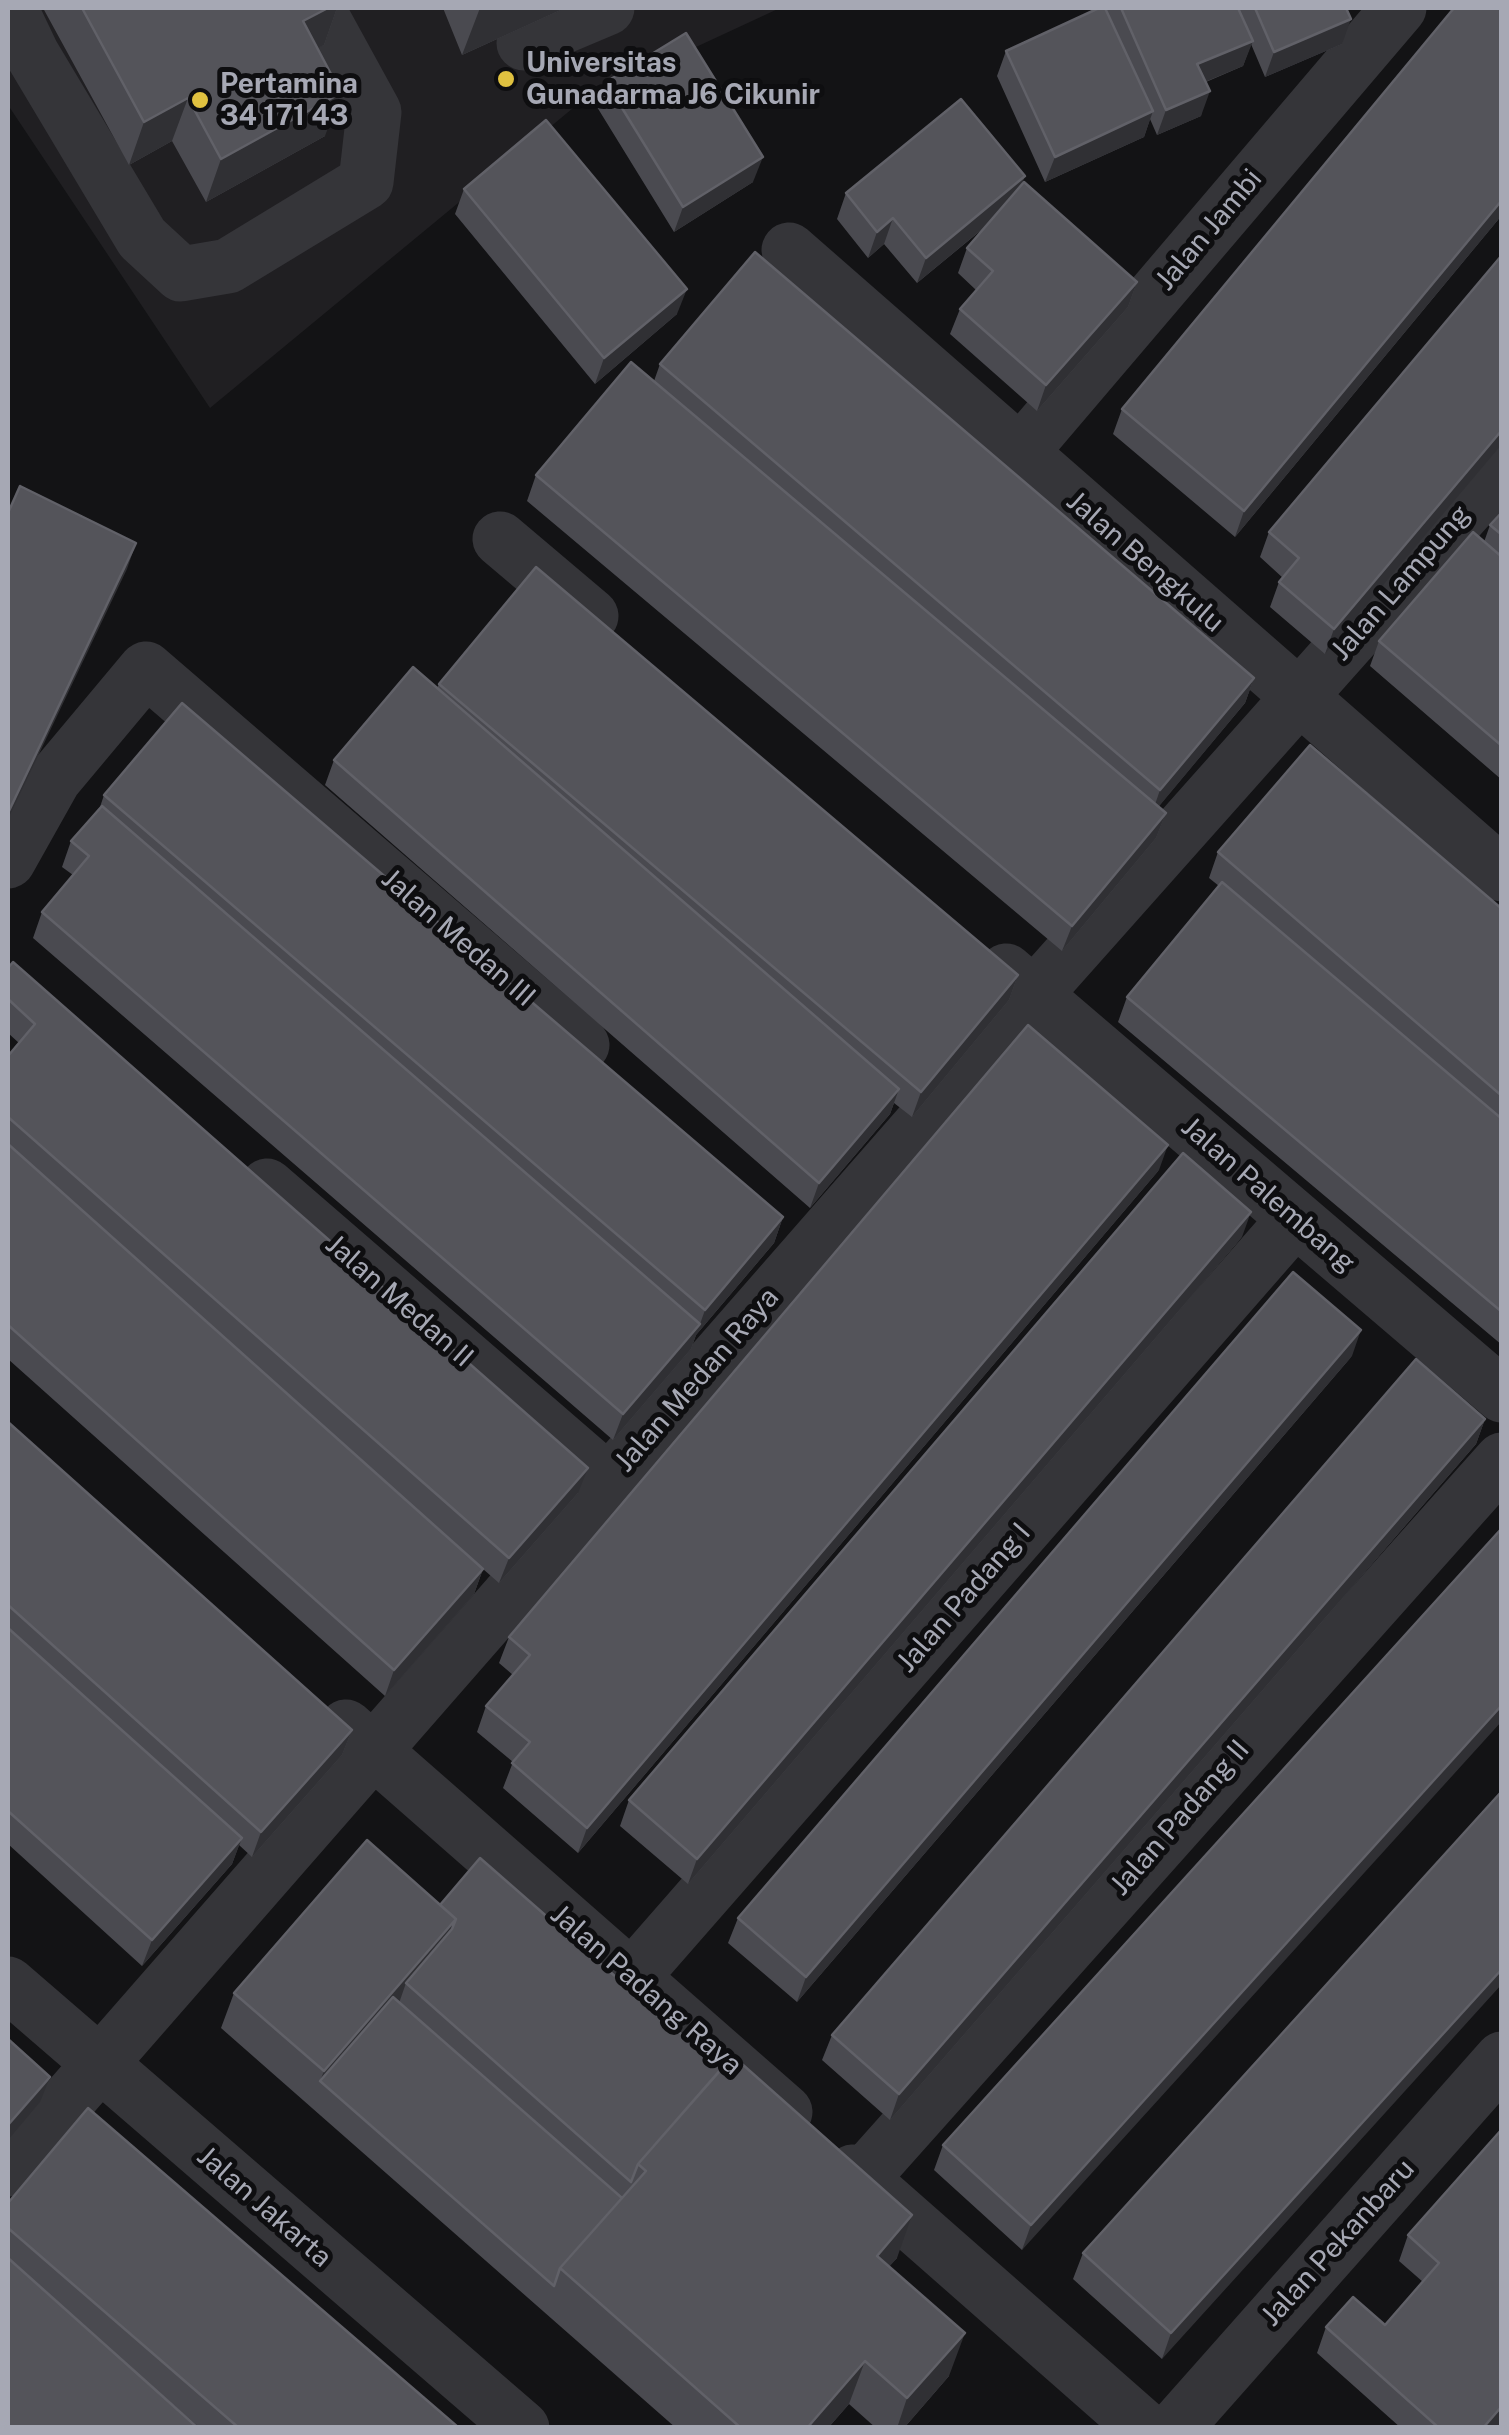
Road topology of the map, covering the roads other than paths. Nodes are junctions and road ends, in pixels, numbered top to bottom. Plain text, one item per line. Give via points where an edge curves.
1 (10, 8) edge
2 (318, 8) edge
3 (606, 8) edge
4 (1399, 8) edge
5 (524, 43) dead end
6 (789, 250) dead end
7 (1020, 453) junction
8 (1502, 469) edge
9 (500, 539) dead end
10 (634, 653) edge
11 (1300, 698) junction
12 (8, 861) edge
13 (1502, 874) edge
14 (975, 944) edge
15 (1034, 995) junction
16 (622, 1080) edge
17 (233, 1157) edge
18 (770, 1208) edge
19 (1296, 1219) junction
20 (815, 1246) junction
21 (1502, 1395) edge
22 (1502, 1460) edge
23 (609, 1482) junction
24 (315, 1699) edge
25 (374, 1750) junction
26 (632, 1977) junction
27 (8, 1984) edge
28 (1502, 2059) edge
29 (99, 2066) junction
30 (8, 2169) edge
31 (861, 2179) junction
32 (522, 2428) edge
33 (1144, 2428) edge
34 (1175, 2428) edge

1 - 2 street via 142,238 181,274 228,266 366,182 374,112
3 - 5 street
4 - 7 street, Jalan Jambi
6 - 7 street, Jalan Bengkulu
7 - 11 street, Jalan Bengkulu
8 - 11 street, Jalan Lampung
9 - 10 street
11 - 13 street, Jalan Bengkulu
11 - 15 street, Jalan Medan Raya
12 - 16 street, Jalan Medan III via 54,779 146,670
14 - 15 street, Jalan Palembang
15 - 19 street, Jalan Palembang
15 - 20 street, Jalan Medan Raya
17 - 23 street, Jalan Medan II
18 - 20 street
19 - 21 street, Jalan Palembang
19 - 26 street, Jalan Padang I
20 - 23 street, Jalan Medan Raya
22 - 31 street, Jalan Padang II
23 - 25 street, Jalan Medan Raya
24 - 25 street, Jalan Padang Raya
25 - 26 street, Jalan Padang Raya
25 - 29 street, Jalan Medan Raya
26 - 31 street, Jalan Padang Raya
27 - 29 street, Jalan Jakarta
28 - 34 street, Jalan Pekanbaru
29 - 30 street, Jalan Medan Raya
29 - 32 street, Jalan Jakarta
31 - 33 street, Jalan Padang Raya

